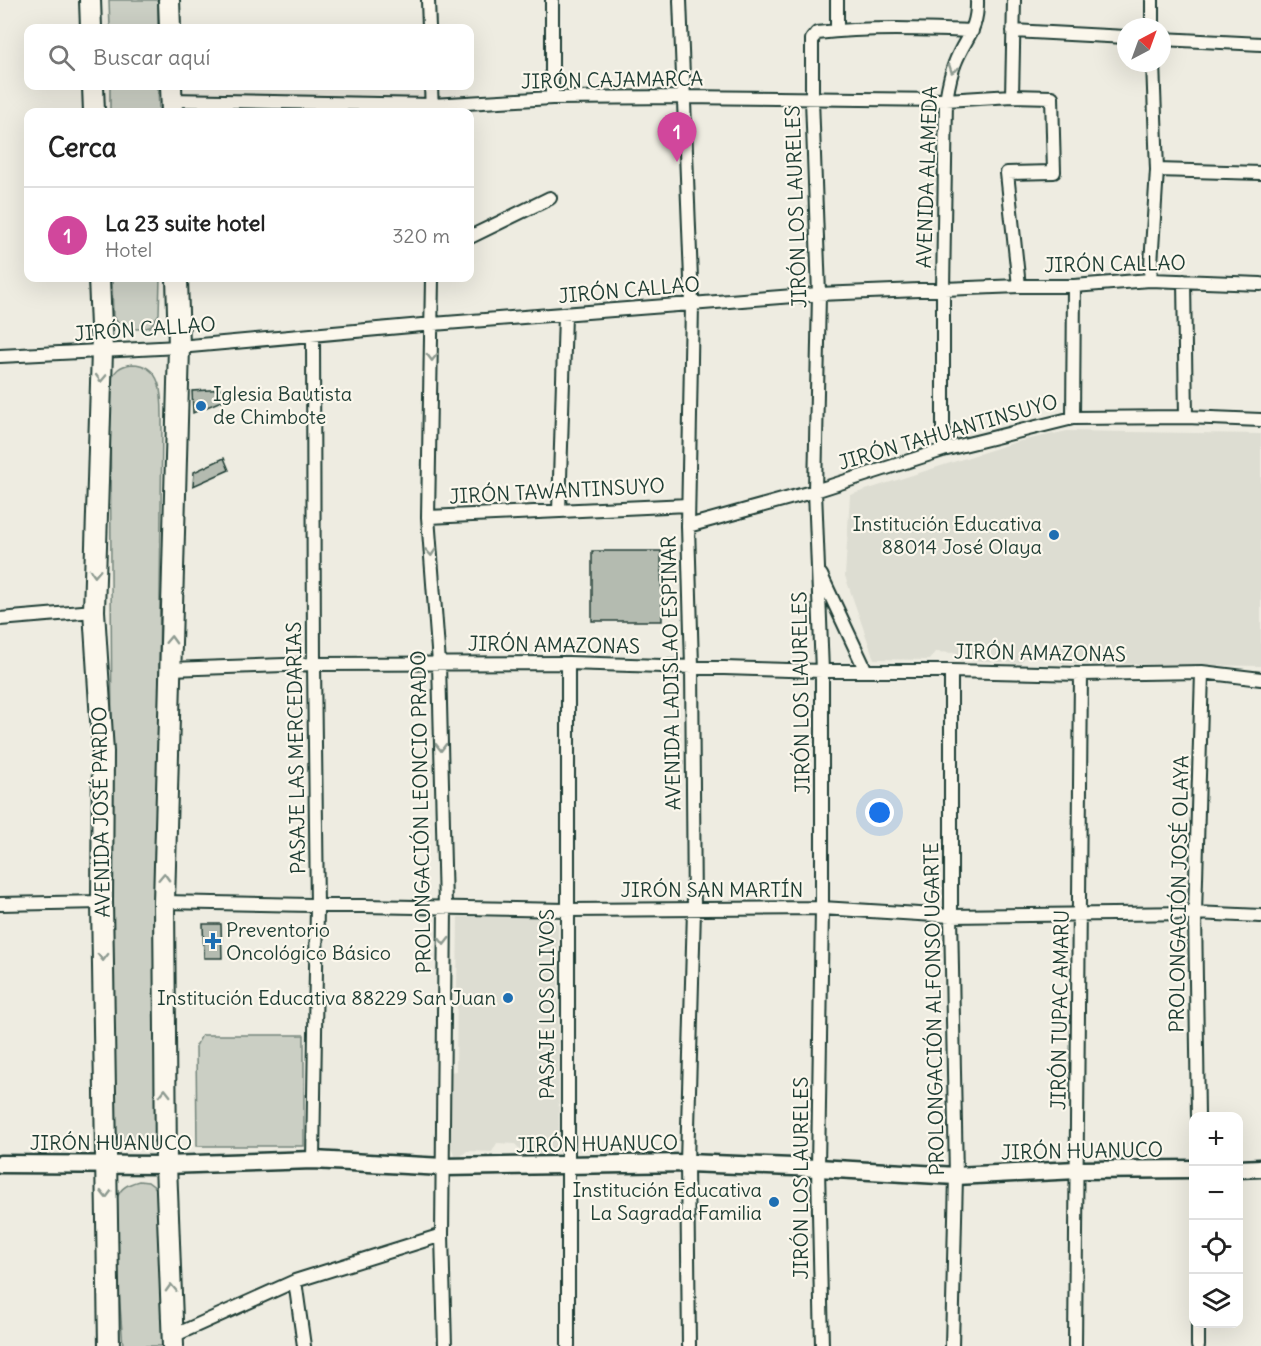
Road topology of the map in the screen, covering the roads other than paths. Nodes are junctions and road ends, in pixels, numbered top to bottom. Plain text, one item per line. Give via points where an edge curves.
1 (90, 0) edge
2 (169, 0) edge
3 (428, 0) edge
4 (552, 0) edge
5 (680, 0) edge
6 (837, 0) edge
7 (977, 0) edge
8 (1014, 0) edge
9 (1152, 0) edge
10 (1152, 18) edge
11 (91, 24) edge
12 (170, 24) edge
13 (429, 24) edge
14 (837, 31) junction
15 (972, 31) junction
16 (1013, 31) junction
17 (1117, 37) edge
18 (1171, 39) edge
19 (1261, 44) edge
20 (1153, 72) edge
21 (93, 90) edge
22 (431, 90) edge
23 (1012, 96) junction
24 (682, 97) junction
25 (552, 98) junction
26 (172, 99) edge
27 (812, 99) junction
28 (946, 100) junction
29 (94, 108) edge
30 (406, 108) edge
31 (432, 108) edge
32 (443, 108) edge
33 (1157, 170) junction
34 (1261, 173) edge
35 (550, 198) dead end
36 (474, 235) edge
37 (1150, 280) junction
38 (1184, 281) junction
39 (99, 282) edge
40 (177, 282) edge
41 (432, 282) edge
42 (1261, 284) edge
43 (1019, 286) junction
44 (1074, 286) junction
45 (943, 290) junction
46 (819, 294) junction
47 (692, 304) junction
48 (565, 315) junction
49 (433, 324) junction
50 (313, 336) junction
51 (179, 347) junction
52 (102, 351) junction
53 (0, 356) edge
54 (1186, 417) junction
55 (1073, 418) junction
56 (1261, 420) edge
57 (943, 450) junction
58 (815, 491) junction
59 (688, 505) junction
60 (559, 511) junction
61 (428, 517) junction
62 (688, 526) junction
63 (818, 568) junction
64 (94, 611) junction
65 (0, 619) edge
66 (438, 663) junction
67 (568, 663) junction
68 (314, 664) junction
69 (692, 666) junction
70 (170, 669) junction
71 (822, 671) junction
72 (866, 671) junction
73 (951, 671) junction
74 (1202, 672) junction
75 (1081, 674) junction
76 (1261, 679) edge
77 (102, 902) junction
78 (164, 902) junction
79 (0, 904) edge
80 (317, 906) junction
81 (445, 906) junction
82 (822, 908) junction
83 (567, 910) junction
84 (694, 910) junction
85 (1195, 913) junction
86 (1080, 915) junction
87 (951, 916) junction
88 (1261, 916) edge
89 (1198, 1112) edge
90 (314, 1160) junction
91 (687, 1163) junction
92 (0, 1164) edge
93 (105, 1164) junction
94 (166, 1165) junction
95 (567, 1165) junction
96 (443, 1167) junction
97 (818, 1168) junction
98 (1261, 1168) edge
99 (1189, 1169) edge
100 (1243, 1169) edge
101 (1077, 1170) junction
102 (956, 1176) junction
103 (442, 1235) junction
104 (295, 1281) junction
105 (1198, 1328) edge
106 (173, 1341) edge
107 (109, 1346) edge
108 (304, 1346) edge
109 (445, 1346) edge
110 (568, 1346) edge
111 (688, 1346) edge
112 (822, 1346) edge
113 (952, 1346) edge
114 (1075, 1346) edge
115 (1198, 1346) edge

1 - 11 main road
2 - 12 main road
3 - 13 street
4 - 25 street
5 - 24 street, AVENIDA LADISLAO ESPINAR
6 - 14 street
7 - 15 street, AVENIDA ALAMEDA via 978,16
8 - 16 street
9 - 10 street
14 - 15 street
14 - 27 street, JIRÓN LOS LAURELES via 817,33 812,39
15 -> 28 street, AVENIDA ALAMEDA via 955,62
16 - 17 street
16 - 23 street
18 - 19 street
20 - 33 street
21 - 29 main road
22 - 31 street
23 - 28 street, JIRÓN CAJAMARCA
23 - 43 street, JIRÓN CAJAMARCA via 1052,97 1054,172 1007,173
24 - 25 street, JIRÓN CAJAMARCA
24 - 27 street, JIRÓN CAJAMARCA
24 - 47 street, AVENIDA LADISLAO ESPINAR
25 - 32 street, JIRÓN CAJAMARCA
26 - 30 street, JIRÓN CAJAMARCA
27 - 28 street, JIRÓN CAJAMARCA
27 - 46 street, JIRÓN LOS LAURELES
28 - 45 street, AVENIDA ALAMEDA
33 - 34 street
33 - 37 street
35 - 36 street
37 - 38 street, JIRÓN CALLAO
37 - 44 street, JIRÓN CALLAO
38 - 42 street, JIRÓN CALLAO
38 - 54 street
39 - 52 main road, AVENIDA JOSÉ PARDO
40 - 51 main road
41 - 49 street, PROLONGACIÓN LEONCIO PRADO
43 - 44 street, JIRÓN CALLAO
43 - 45 street, JIRÓN CALLAO
44 - 55 street
45 - 46 street, JIRÓN CALLAO
45 - 57 street, AVENIDA ALAMEDA
46 - 47 street, JIRÓN CALLAO
46 - 58 street, JIRÓN LOS LAURELES
47 - 48 street, JIRÓN CALLAO
47 - 59 street, AVENIDA LADISLAO ESPINAR
48 - 49 street, JIRÓN CALLAO
48 - 60 street
49 - 50 street, JIRÓN CALLAO
49 -> 61 street, PROLONGACIÓN LEONCIO PRADO
50 - 51 street, JIRÓN CALLAO
50 - 68 street, PASAJE LAS MERCEDARIAS
51 - 52 street, JIRÓN CALLAO
70 -> 51 main road
52 - 53 street, JIRÓN CALLAO
52 -> 64 main road, AVENIDA JOSÉ PARDO
54 - 55 street, JIRÓN TAHUANTINSUYO
54 - 56 street, JIRÓN TAHUANTINSUYO
55 - 57 street, JIRÓN TAHUANTINSUYO
57 - 58 street, JIRÓN TAHUANTINSUYO
58 - 62 street, JIRÓN TAHUANTINSUYO
58 - 63 street, JIRÓN LOS LAURELES
59 - 60 street, JIRÓN TAWANTINSUYO
59 - 62 street, AVENIDA LADISLAO ESPINAR
60 - 61 street, JIRÓN TAWANTINSUYO
61 -> 66 street, PROLONGACIÓN LEONCIO PRADO
62 - 69 street, AVENIDA LADISLAO ESPINAR
63 - 71 street, JIRÓN LOS LAURELES
63 - 72 street
64 - 65 street
64 - 77 main road, AVENIDA JOSÉ PARDO via 103,752
66 - 67 street, JIRÓN AMAZONAS
66 - 68 street, JIRÓN AMAZONAS
66 -> 81 street, PROLONGACIÓN LEONCIO PRADO
67 - 69 street, JIRÓN AMAZONAS
67 - 83 street, PASAJE LOS OLIVOS
68 - 70 street, JIRÓN AMAZONAS
68 - 80 street, PASAJE LAS MERCEDARIAS
69 - 71 street, JIRÓN AMAZONAS
69 - 84 street, AVENIDA LADISLAO ESPINAR
78 -> 70 main road
71 - 72 street, JIRÓN AMAZONAS
71 - 82 street, JIRÓN LOS LAURELES
72 - 73 street, JIRÓN AMAZONAS
73 - 75 street, JIRÓN AMAZONAS
73 - 87 street, PROLONGACIÓN ALFONSO UGARTE
74 - 75 street, JIRÓN AMAZONAS
74 - 76 street, JIRÓN AMAZONAS
74 - 85 street, PROLONGACIÓN JOSÉ OLAYA
75 - 86 street, JIRÓN TUPAC AMARU
77 - 79 street
77 -> 93 main road, AVENIDA JOSÉ PARDO
78 - 80 street, JIRÓN SAN MARTÍN
94 -> 78 main road
80 - 81 street, JIRÓN SAN MARTÍN
80 - 90 street, PASAJE LAS MERCEDARIAS
81 - 83 street, JIRÓN SAN MARTÍN
81 -> 96 street, PROLONGACIÓN LEONCIO PRADO
82 - 84 street, JIRÓN SAN MARTÍN
82 - 87 street, JIRÓN SAN MARTÍN
82 - 97 street, JIRÓN LOS LAURELES
83 - 84 street, JIRÓN SAN MARTÍN
83 - 95 street, PASAJE LOS OLIVOS
84 - 91 street, AVENIDA LADISLAO ESPINAR
85 - 86 street, JIRÓN SAN MARTÍN
85 - 88 street, JIRÓN SAN MARTÍN
85 - 89 street, PROLONGACIÓN JOSÉ OLAYA
86 - 87 street, JIRÓN SAN MARTÍN
86 - 101 street, JIRÓN TUPAC AMARU
87 - 102 street, PROLONGACIÓN ALFONSO UGARTE
90 - 94 main road, JIRÓN HUANUCO
90 - 96 main road, JIRÓN HUANUCO
91 - 95 main road, JIRÓN HUANUCO
91 - 97 main road, JIRÓN HUANUCO
91 - 111 street, AVENIDA LADISLAO ESPINAR
92 - 93 main road, JIRÓN HUANUCO
93 - 94 main road, JIRÓN HUANUCO
93 -> 107 main road, AVENIDA JOSÉ PARDO
106 -> 94 main road
95 - 96 main road, JIRÓN HUANUCO
95 - 110 street, PASAJE LOS OLIVOS
96 - 103 street, PROLONGACIÓN LEONCIO PRADO
97 - 102 main road, JIRÓN HUANUCO
97 - 112 street, JIRÓN LOS LAURELES
98 - 100 main road
99 - 101 main road, JIRÓN HUANUCO
101 - 102 main road, JIRÓN HUANUCO
101 - 114 street, JIRÓN TUPAC AMARU
102 - 113 street, PROLONGACIÓN ALFONSO UGARTE
103 - 104 street
103 - 109 street, PROLONGACIÓN LEONCIO PRADO
104 - 106 street
104 - 108 street
105 - 115 street

